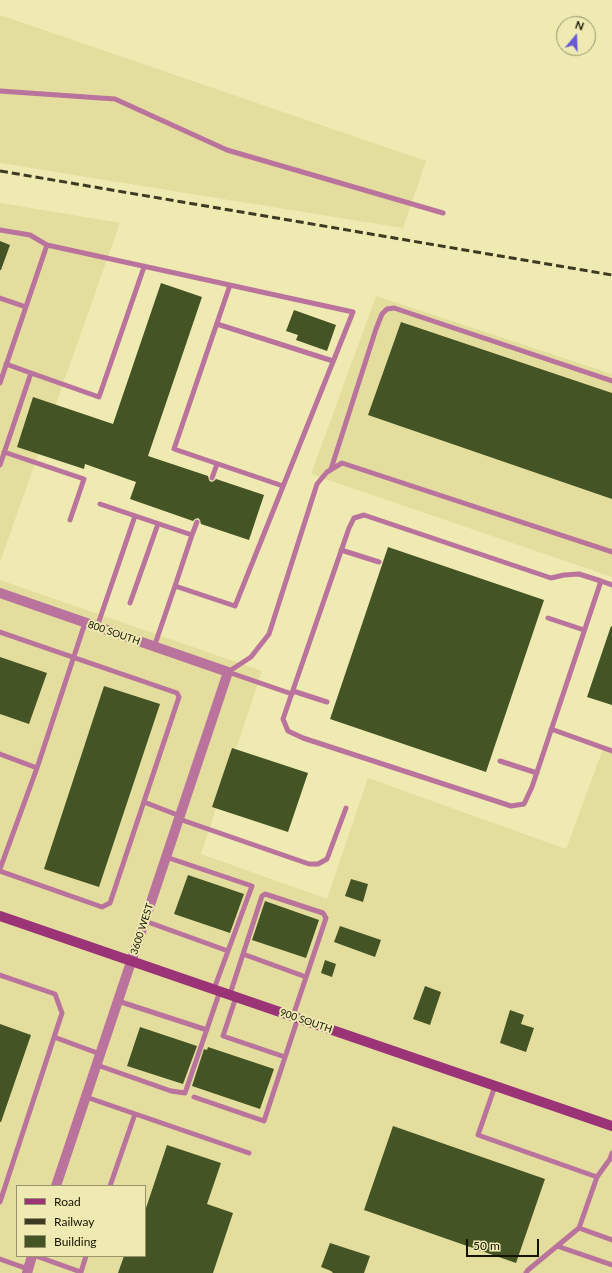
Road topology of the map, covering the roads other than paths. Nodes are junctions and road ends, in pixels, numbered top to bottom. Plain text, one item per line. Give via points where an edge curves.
1 (0, 90) edge
2 (443, 213) dead end
3 (0, 230) edge
4 (47, 245) junction
5 (144, 266) junction
6 (230, 286) junction
7 (0, 298) edge
8 (26, 307) junction
9 (217, 324) junction
10 (333, 361) junction
11 (6, 364) junction
12 (31, 373) junction
13 (612, 381) edge
14 (0, 383) edge
15 (4, 452) junction
16 (217, 464) junction
17 (0, 465) edge
18 (331, 470) junction
19 (212, 478) dead end
20 (283, 486) junction
21 (100, 504) dead end
22 (135, 516) junction
23 (70, 520) dead end
24 (197, 522) dead end
25 (158, 524) junction
26 (192, 535) junction
27 (341, 550) junction
28 (612, 552) edge
29 (379, 562) dead end
30 (601, 581) junction
31 (612, 585) edge
32 (175, 586) junction
33 (0, 593) edge
34 (130, 603) dead end
35 (548, 618) dead end
36 (85, 623) junction
37 (97, 627) junction
38 (584, 630) junction
39 (0, 632) edge
40 (154, 647) junction
41 (73, 657) junction
42 (228, 672) junction
43 (292, 692) junction
44 (327, 702) dead end
45 (551, 729) junction
46 (612, 751) edge
47 (0, 754) edge
48 (500, 761) dead end
49 (37, 768) junction
50 (537, 773) junction
51 (144, 802) junction
52 (346, 808) dead end
53 (180, 818) junction
54 (166, 857) junction
55 (0, 870) edge
56 (0, 916) edge
57 (145, 922) junction
58 (228, 951) junction
59 (243, 954) junction
60 (132, 961) junction
61 (0, 975) edge
62 (306, 977) junction
63 (225, 993) junction
64 (118, 1002) junction
65 (295, 1017) junction
66 (207, 1030) junction
67 (54, 1037) junction
68 (100, 1054) junction
69 (285, 1057) junction
70 (97, 1065) junction
71 (495, 1086) junction
72 (86, 1097) junction
73 (194, 1097) dead end
74 (135, 1114) junction
75 (612, 1126) edge
76 (249, 1153) dead end
77 (612, 1153) edge
78 (597, 1177) junction
79 (56, 1185) edge
80 (110, 1185) edge
81 (0, 1202) edge
82 (579, 1228) junction
83 (612, 1240) edge
84 (557, 1246) junction
85 (32, 1257) edge
86 (39, 1257) edge
87 (86, 1257) edge
88 (0, 1259) edge
89 (612, 1265) edge
90 (27, 1271) edge
91 (81, 1272) edge
92 (526, 1273) edge

1 - 2 lane via 115,99 227,150
3 - 4 lane via 30,236
4 - 5 lane
4 - 8 lane
5 - 6 lane
5 - 12 lane via 99,397
6 - 9 lane
6 - 10 lane via 353,312
7 - 8 lane
8 - 11 lane
9 - 10 lane
9 - 16 lane via 174,450
10 - 20 lane
11 - 12 lane
11 - 14 lane
12 - 15 lane
13 - 18 lane via 394,308 387,309 376,329
15 - 17 lane
15 - 23 lane via 84,479
16 - 19 lane
16 - 20 lane
18 - 28 lane via 342,463
18 - 42 lane via 317,484 269,634 251,657
20 - 32 lane via 235,606
21 - 22 lane
22 - 25 lane
22 - 37 lane
24 - 26 lane
25 - 26 lane
25 - 34 lane
26 - 32 lane
27 - 29 lane
27 - 30 lane via 354,518 364,515 551,578 579,574
27 - 43 lane
30 - 31 lane
30 - 38 lane
32 - 40 lane
33 - 36 street, 800 SOUTH
35 - 38 lane
36 - 37 street, 800 SOUTH
36 - 41 lane
37 - 40 street, 800 SOUTH
38 - 45 lane
39 - 41 lane
40 - 42 street, 800 SOUTH
41 - 49 lane
41 - 51 lane via 177,693 179,697
42 - 43 lane
42 - 53 street, 3600 WEST
43 - 44 lane
43 - 50 lane via 283,719 288,731 303,738 511,806 524,804
45 - 46 lane
45 - 50 lane
47 - 49 lane
48 - 50 lane
49 - 55 lane
51 - 53 lane
51 - 55 lane via 110,903 102,907
52 - 53 lane via 327,859 318,864 309,864
53 - 54 street, 3600 WEST
54 - 57 street, 3600 WEST
54 - 58 lane via 252,886
56 - 60 street, 900 SOUTH
57 - 58 lane
57 - 60 street, 3600 WEST
58 - 63 lane
59 - 62 lane
59 - 62 lane via 264,894 323,913 326,918
59 - 63 lane
60 - 63 street, 900 SOUTH
60 - 64 street, 3600 WEST
61 - 67 lane via 55,994 62,1013
62 - 65 lane
63 - 65 street, 900 SOUTH
63 - 66 lane
63 - 69 lane via 223,1036
64 - 66 lane
64 - 68 street, 3600 WEST
65 - 69 lane
65 - 71 street, 900 SOUTH
66 - 70 lane via 185,1093 171,1091
67 - 68 lane
67 - 81 lane
68 - 70 street, 3600 WEST
69 - 73 lane via 264,1121
70 - 72 street, 3600 WEST
71 - 75 street, 900 SOUTH
71 - 78 lane via 478,1135
72 - 74 lane
72 - 79 street, 3600 WEST
74 - 76 lane
74 - 80 lane
77 - 78 lane
78 - 82 lane
82 - 83 lane
82 - 84 lane
84 - 89 lane
84 - 92 lane
85 - 90 street
86 - 91 lane
87 - 91 lane
88 - 90 lane

